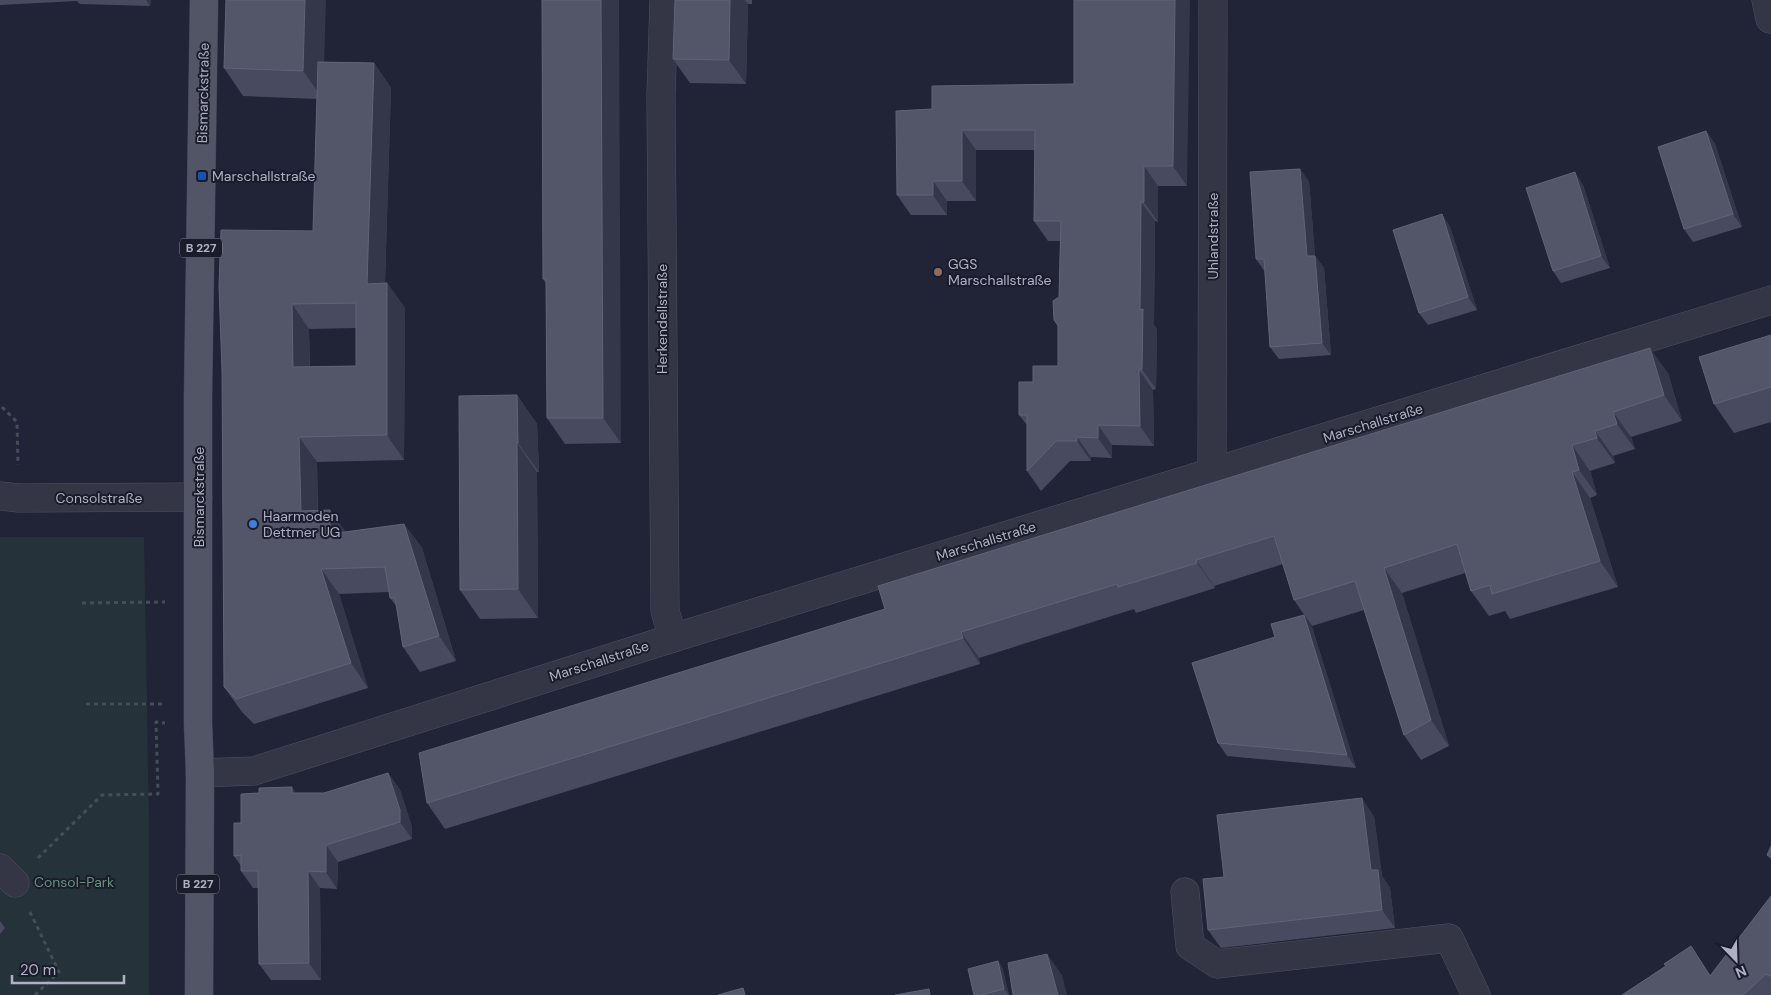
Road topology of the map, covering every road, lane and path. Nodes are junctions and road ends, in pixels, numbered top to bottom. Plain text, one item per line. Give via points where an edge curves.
1 (204, 0) edge
2 (664, 0) edge
3 (1213, 0) edge
4 (1771, 300) edge
5 (2, 407) dead end
6 (1212, 472) junction
7 (9, 497) edge
8 (198, 497) junction
9 (198, 601) junction
10 (82, 603) dead end
11 (672, 638) junction
12 (86, 704) dead end
13 (198, 714) junction
14 (200, 773) junction
15 (8, 875) edge
16 (1185, 892) dead end
17 (35, 995) edge
18 (198, 995) edge
19 (1476, 995) edge

1 - 8 main road, Bismarckstraße / B 227
2 - 11 street, Herkendellstraße via 661,106 665,611
3 - 6 street, Uhlandstraße
4 - 6 street, Marschallstraße
5 - 7 path via 17,422
6 - 11 street, Marschallstraße
7 - 8 street, Consolstraße
8 - 9 main road, Bismarckstraße / B 227
9 - 10 path
9 - 13 main road, Bismarckstraße / B 227
11 - 14 street, Marschallstraße via 254,771
12 - 13 path
13 - 14 main road, Bismarckstraße / B 227
13 - 15 path via 156,722 158,794 102,794
14 - 18 main road, Bismarckstraße / B 227
15 - 17 path via 59,972
16 - 19 street via 1190,946 1217,964 1449,938

